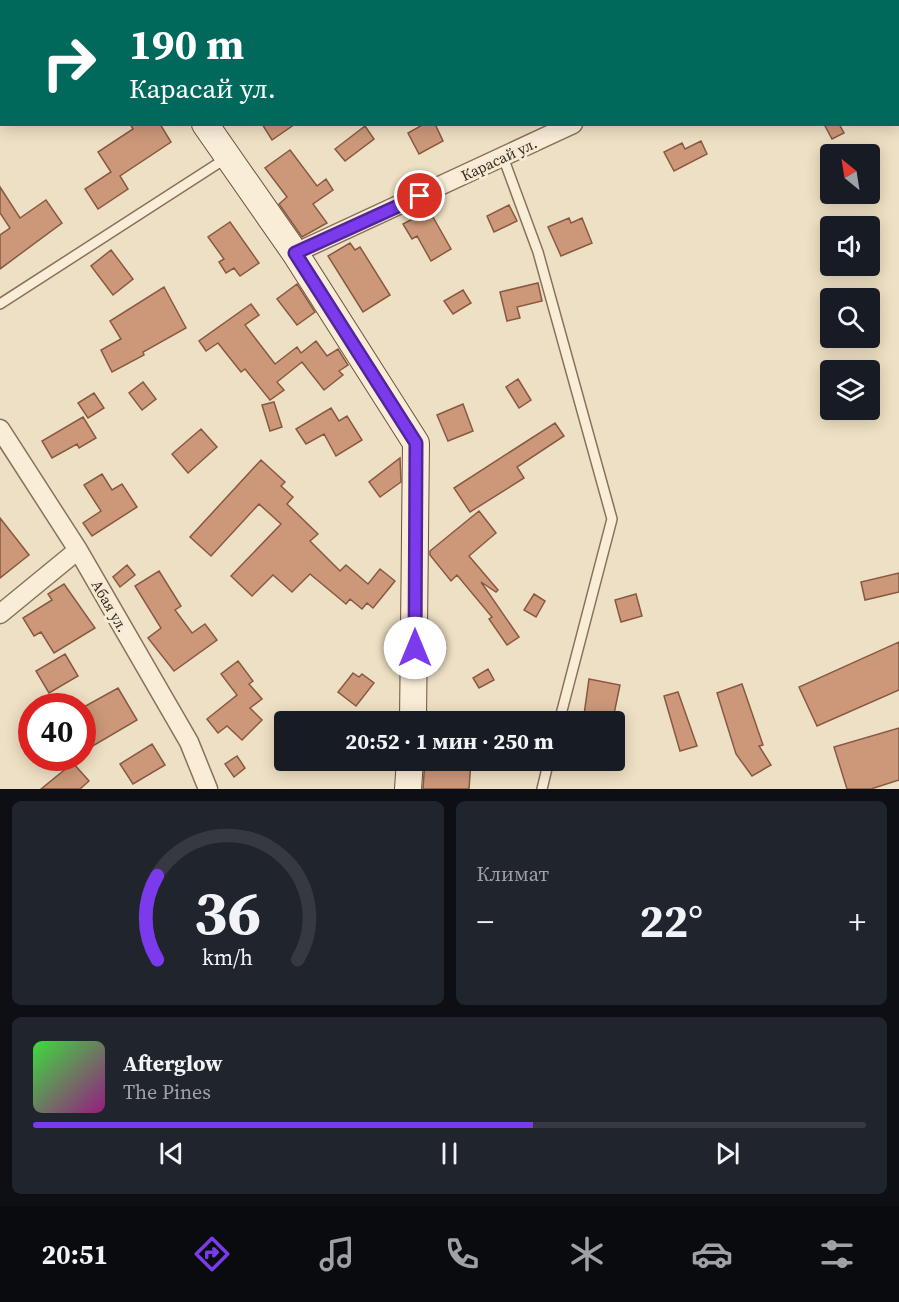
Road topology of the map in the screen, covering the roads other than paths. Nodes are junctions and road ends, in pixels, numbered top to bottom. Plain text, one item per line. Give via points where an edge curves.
1 (206, 126) edge
2 (568, 126) edge
3 (228, 157) junction
4 (503, 157) junction
5 (295, 253) junction
6 (0, 304) edge
7 (0, 429) edge
8 (78, 550) junction
9 (0, 614) edge
10 (413, 711) edge
11 (562, 711) edge
12 (409, 771) edge
13 (546, 771) edge
14 (208, 789) edge
15 (408, 789) edge
16 (542, 789) edge

1 - 3 street
2 - 4 street, Карасай ул.
3 - 5 street
3 - 6 lane
4 - 5 street, Карасай ул.
4 - 11 lane via 538,252 612,519
5 - 10 street via 416,443
7 - 8 street, Абая ул.
8 - 9 street
8 - 14 street, Абая ул. via 189,742
12 - 15 street
13 - 16 lane

